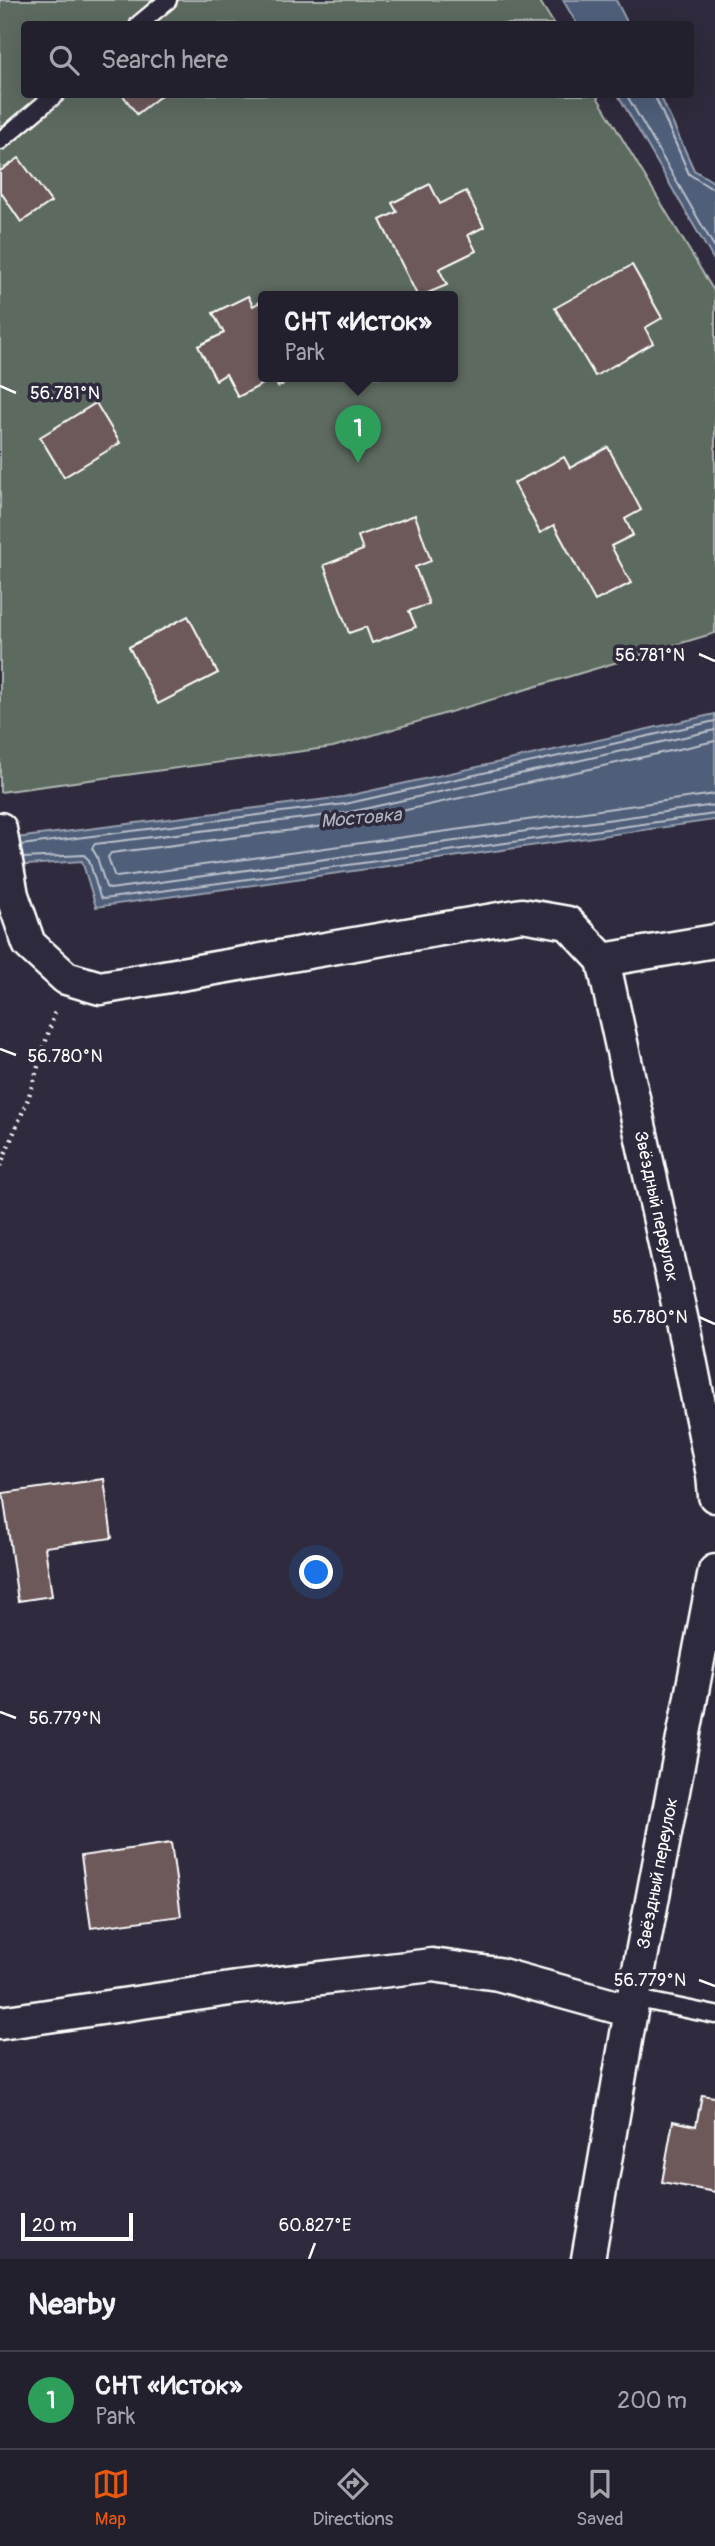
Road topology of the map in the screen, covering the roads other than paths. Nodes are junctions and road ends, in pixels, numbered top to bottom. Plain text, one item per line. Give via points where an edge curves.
1 (168, 0) edge
2 (143, 21) edge
3 (51, 98) edge
4 (0, 141) edge
5 (0, 829) edge
6 (715, 941) edge
7 (603, 960) junction
8 (715, 1496) edge
9 (715, 1571) edge
10 (632, 2005) junction
11 (715, 2015) edge
12 (0, 2023) edge
13 (589, 2259) edge

1 - 2 lane
3 - 4 lane
5 - 7 street via 12,895 29,944 66,978 100,988 522,915 568,923
6 - 7 street
7 - 8 street, Звёздный переулок via 688,1349
9 - 10 street, Звёздный переулок
10 - 11 lane
10 - 12 street via 432,1965
10 - 13 street, Звёздный переулок

